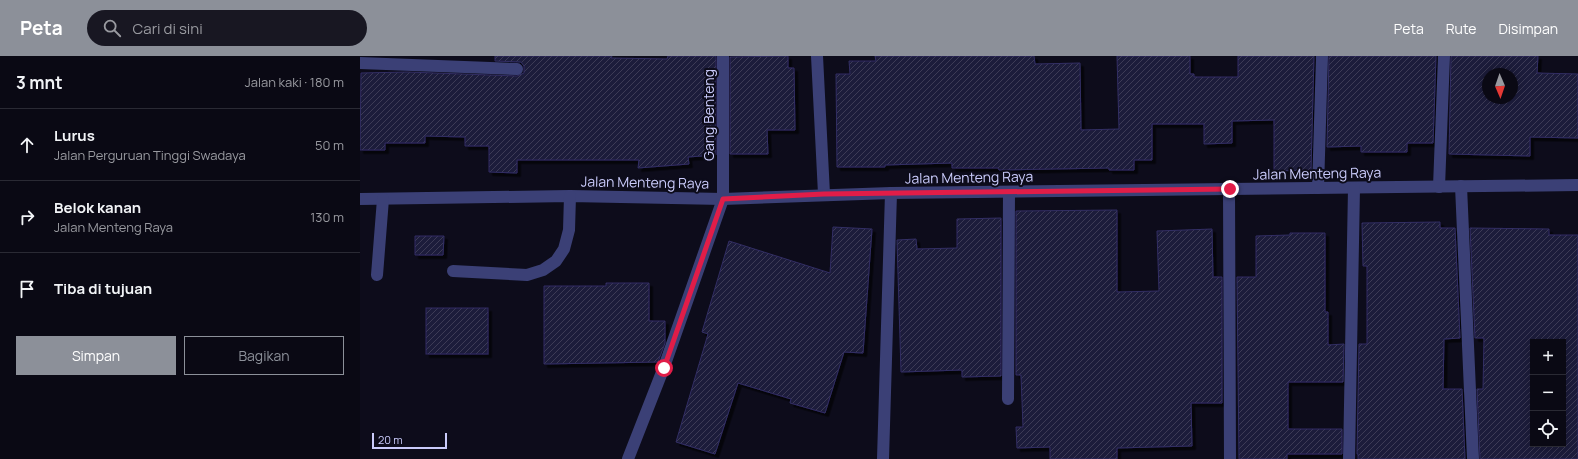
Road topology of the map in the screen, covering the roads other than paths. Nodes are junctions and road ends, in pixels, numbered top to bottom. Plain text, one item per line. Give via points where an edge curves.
1 (723, 56) edge
2 (817, 56) edge
3 (1322, 56) edge
4 (1444, 56) edge
5 (360, 63) edge
6 (516, 69) dead end
7 (1578, 185) edge
8 (1461, 186) junction
9 (1439, 187) junction
10 (1318, 188) junction
11 (1354, 188) junction
12 (1230, 189) junction
13 (1009, 192) junction
14 (890, 193) junction
15 (824, 194) junction
16 (570, 196) junction
17 (360, 198) edge
18 (383, 199) junction
19 (723, 199) junction
20 (453, 271) dead end
21 (377, 275) dead end
22 (1008, 399) dead end
23 (628, 459) edge
24 (884, 459) edge
25 (1230, 459) edge
26 (1349, 459) edge
27 (1473, 459) edge

1 - 19 street, Gang Benteng
2 - 15 street
3 - 10 street
4 - 9 street
5 - 6 street
7 - 8 street, Jalan Menteng Raya
8 - 9 street, Jalan Menteng Raya
8 - 27 street
9 - 11 street, Jalan Menteng Raya
10 - 11 street, Jalan Menteng Raya
10 - 12 street, Jalan Menteng Raya
11 - 26 street
12 - 13 street, Jalan Menteng Raya
12 - 25 street
13 - 14 street, Jalan Menteng Raya
13 - 22 street
14 - 15 street, Jalan Menteng Raya
14 - 24 street
15 - 19 street, Jalan Menteng Raya
16 - 18 street, Jalan Menteng Raya
16 - 19 street, Jalan Menteng Raya
16 - 20 street via 569,230 564,249 556,261 543,270 527,275
17 - 18 street, Jalan Menteng Raya
18 - 21 street
19 - 23 street, Gang Benteng via 664,368

